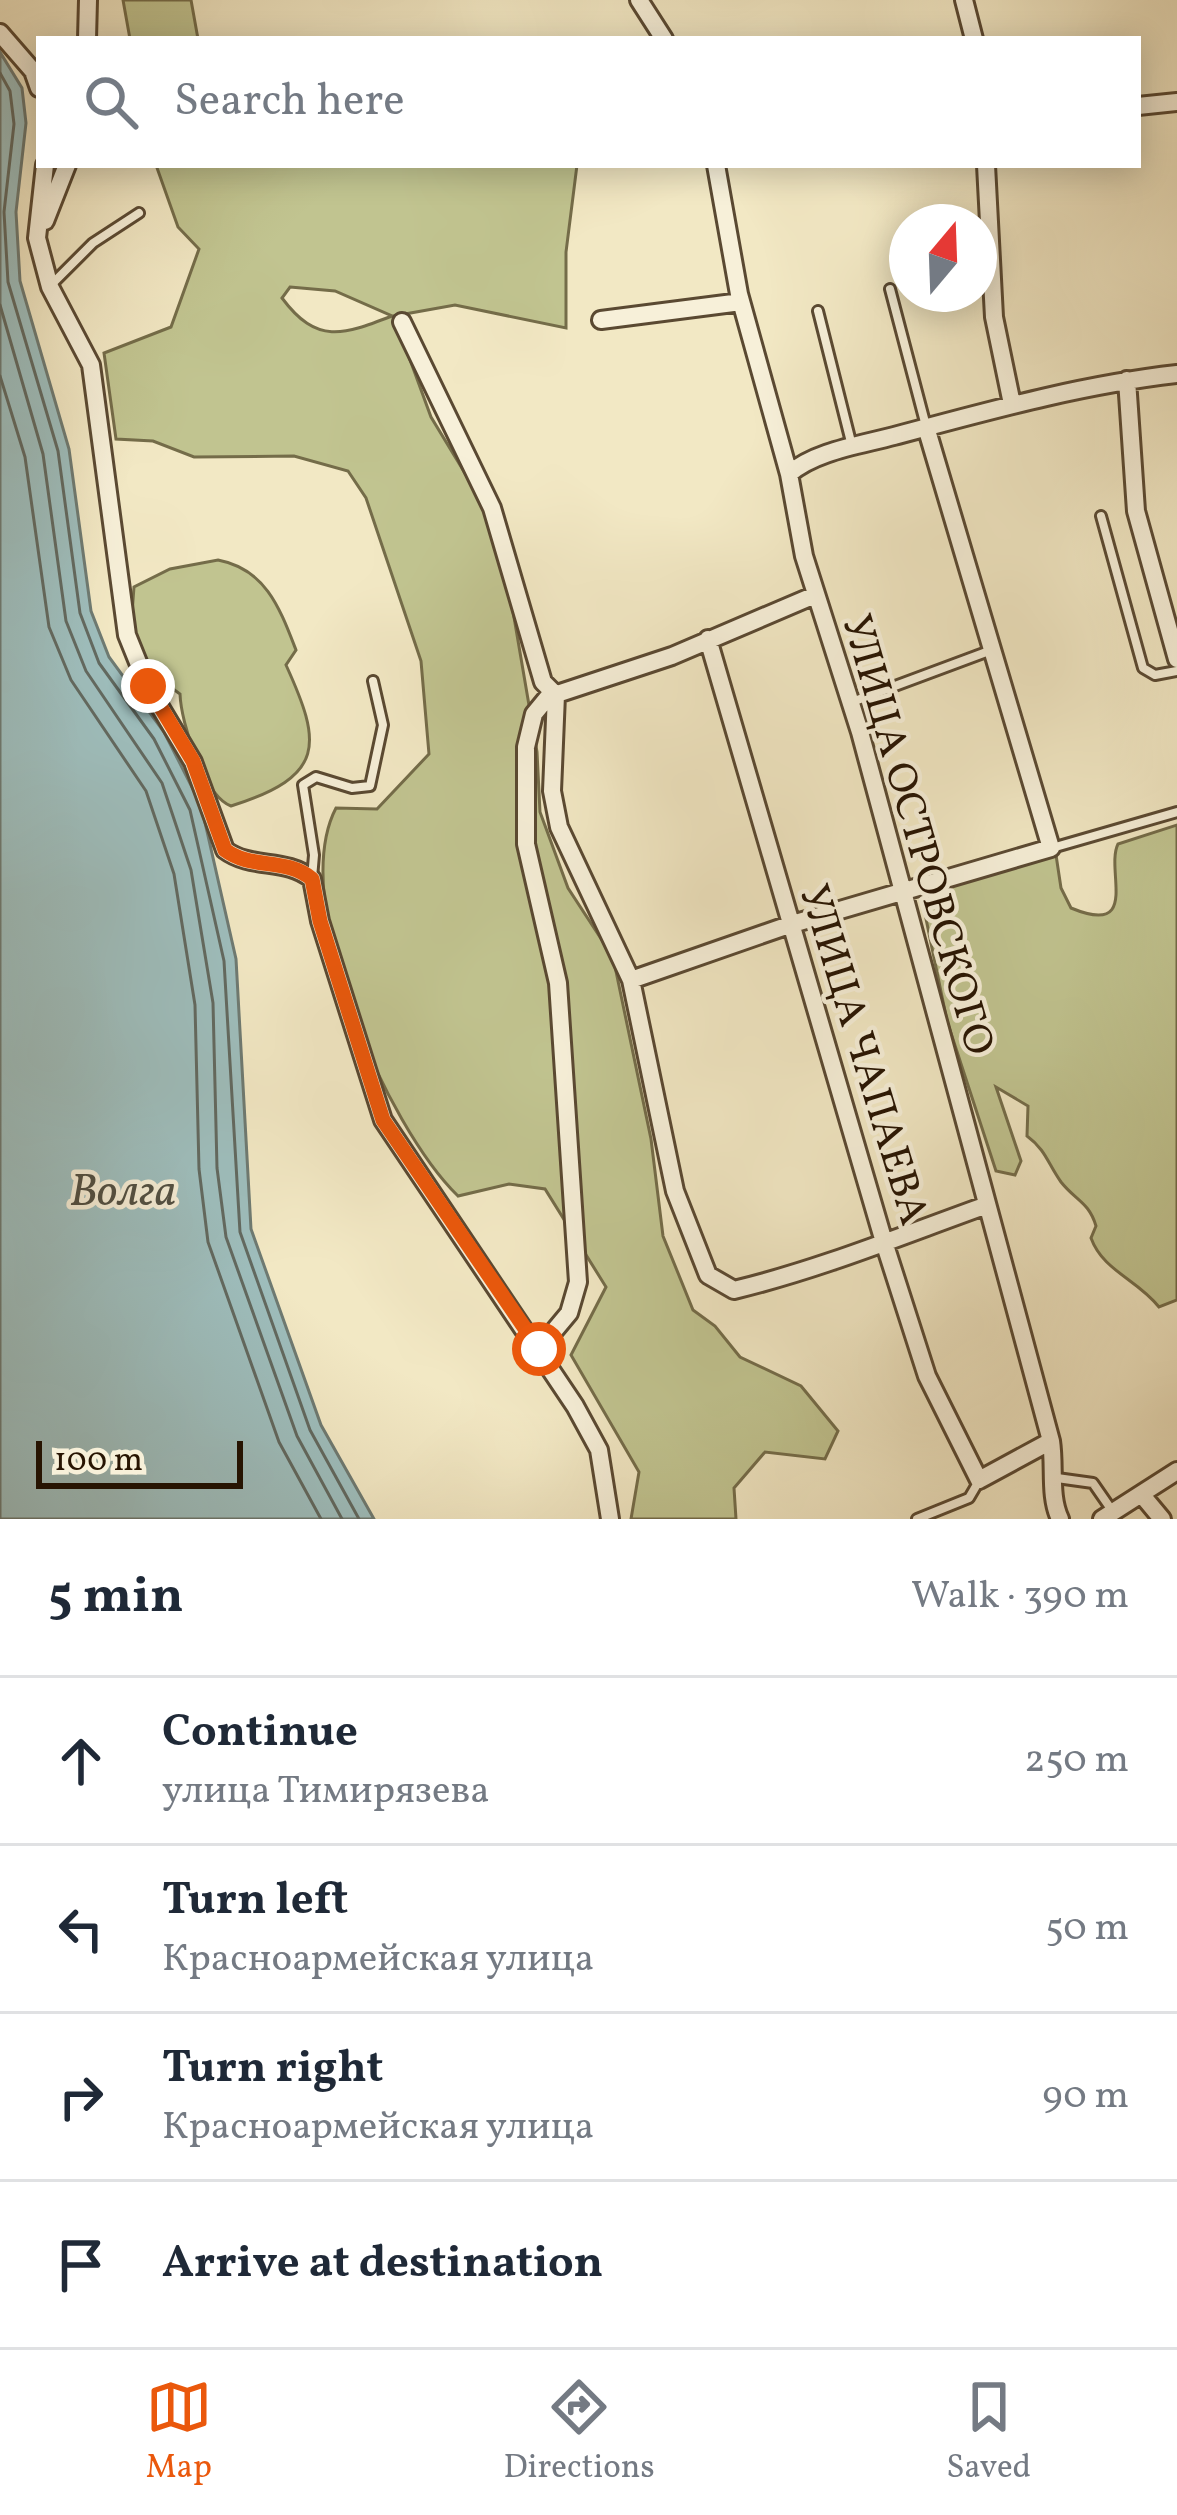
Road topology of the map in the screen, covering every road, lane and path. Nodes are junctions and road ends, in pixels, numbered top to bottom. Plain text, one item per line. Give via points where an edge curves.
1 (88, 0) edge
2 (639, 0) edge
3 (964, 0) edge
4 (0, 33) edge
5 (87, 36) edge
6 (662, 36) edge
7 (973, 36) edge
8 (36, 80) edge
9 (1177, 102) edge
10 (1141, 106) edge
11 (45, 168) edge
12 (66, 168) edge
13 (717, 168) edge
14 (986, 168) edge
15 (140, 212) dead end
16 (37, 238) junction
17 (50, 286) junction
18 (741, 302) junction
19 (818, 311) dead end
20 (896, 312) edge
21 (601, 320) dead end
22 (402, 322) dead end
23 (1177, 374) edge
24 (1127, 380) junction
25 (1012, 404) junction
26 (926, 428) junction
27 (852, 448) junction
28 (789, 475) junction
29 (1101, 516) dead end
30 (815, 595) junction
31 (709, 639) junction
32 (992, 650) junction
33 (1177, 659) edge
34 (1177, 670) edge
35 (373, 681) dead end
36 (556, 695) junction
37 (850, 702) junction
38 (1177, 812) edge
39 (1051, 848) junction
40 (312, 879) junction
41 (899, 892) junction
42 (789, 925) junction
43 (631, 980) junction
44 (987, 1205) junction
45 (884, 1242) junction
46 (539, 1349) junction
47 (1051, 1441) junction
48 (1177, 1471) edge
49 (1057, 1478) junction
50 (979, 1480) junction
51 (1142, 1495) junction
52 (1107, 1515) edge
53 (610, 1519) edge
54 (917, 1519) edge
55 (1060, 1519) edge
56 (1162, 1519) edge

1 - 5 street
2 - 6 street
3 - 7 street
4 - 8 street
9 - 10 street
11 - 16 street
12 - 16 street
13 - 18 street, УЛИЦА ОСТРОВСКОГО
14 - 25 street via 994,317
15 - 17 lane via 93,242
16 - 17 street
17 - 40 street via 91,365 134,657 193,761 225,850
18 - 21 street
18 - 28 street, УЛИЦА ОСТРОВСКОГО
19 - 27 lane
20 - 26 lane
22 - 36 street via 483,487 543,682
23 - 24 street
24 - 25 street
24 - 33 street via 1136,511
25 - 26 street
26 - 27 street
26 - 32 street
27 - 28 street
28 - 30 street, УЛИЦА ОСТРОВСКОГО
29 - 34 lane via 1143,668
30 - 31 street
30 - 37 street, УЛИЦА ОСТРОВСКОГО
31 - 36 street
31 - 42 street, УЛИЦА ЧАПАЕВА
32 - 37 lane
32 - 39 street
35 - 40 lane via 383,742 370,786 316,777 303,785
36 - 43 street via 552,791 559,827
36 - 46 street via 541,701 529,728 526,844 558,982 578,1282 569,1313
37 - 41 street, УЛИЦА ОСТРОВСКОГО
38 - 39 lane
39 - 41 street
40 - 46 street via 383,1120
41 - 42 street
41 - 44 street, УЛИЦА ОСТРОВСКОГО
42 - 43 street
42 - 45 street, УЛИЦА ЧАПАЕВА
43 - 45 street via 675,1191 708,1275 734,1290
44 - 45 street
44 - 47 street, УЛИЦА ОСТРОВСКОГО
45 - 50 street, УЛИЦА ЧАПАЕВА via 927,1376
46 - 53 street via 599,1450
47 - 49 street, УЛИЦА ОСТРОВСКОГО
47 - 50 street
48 - 51 street
49 - 52 lane via 1093,1484
49 - 55 street, УЛИЦА ОСТРОВСКОГО
50 - 54 lane via 970,1498
51 - 52 street
51 - 56 street

